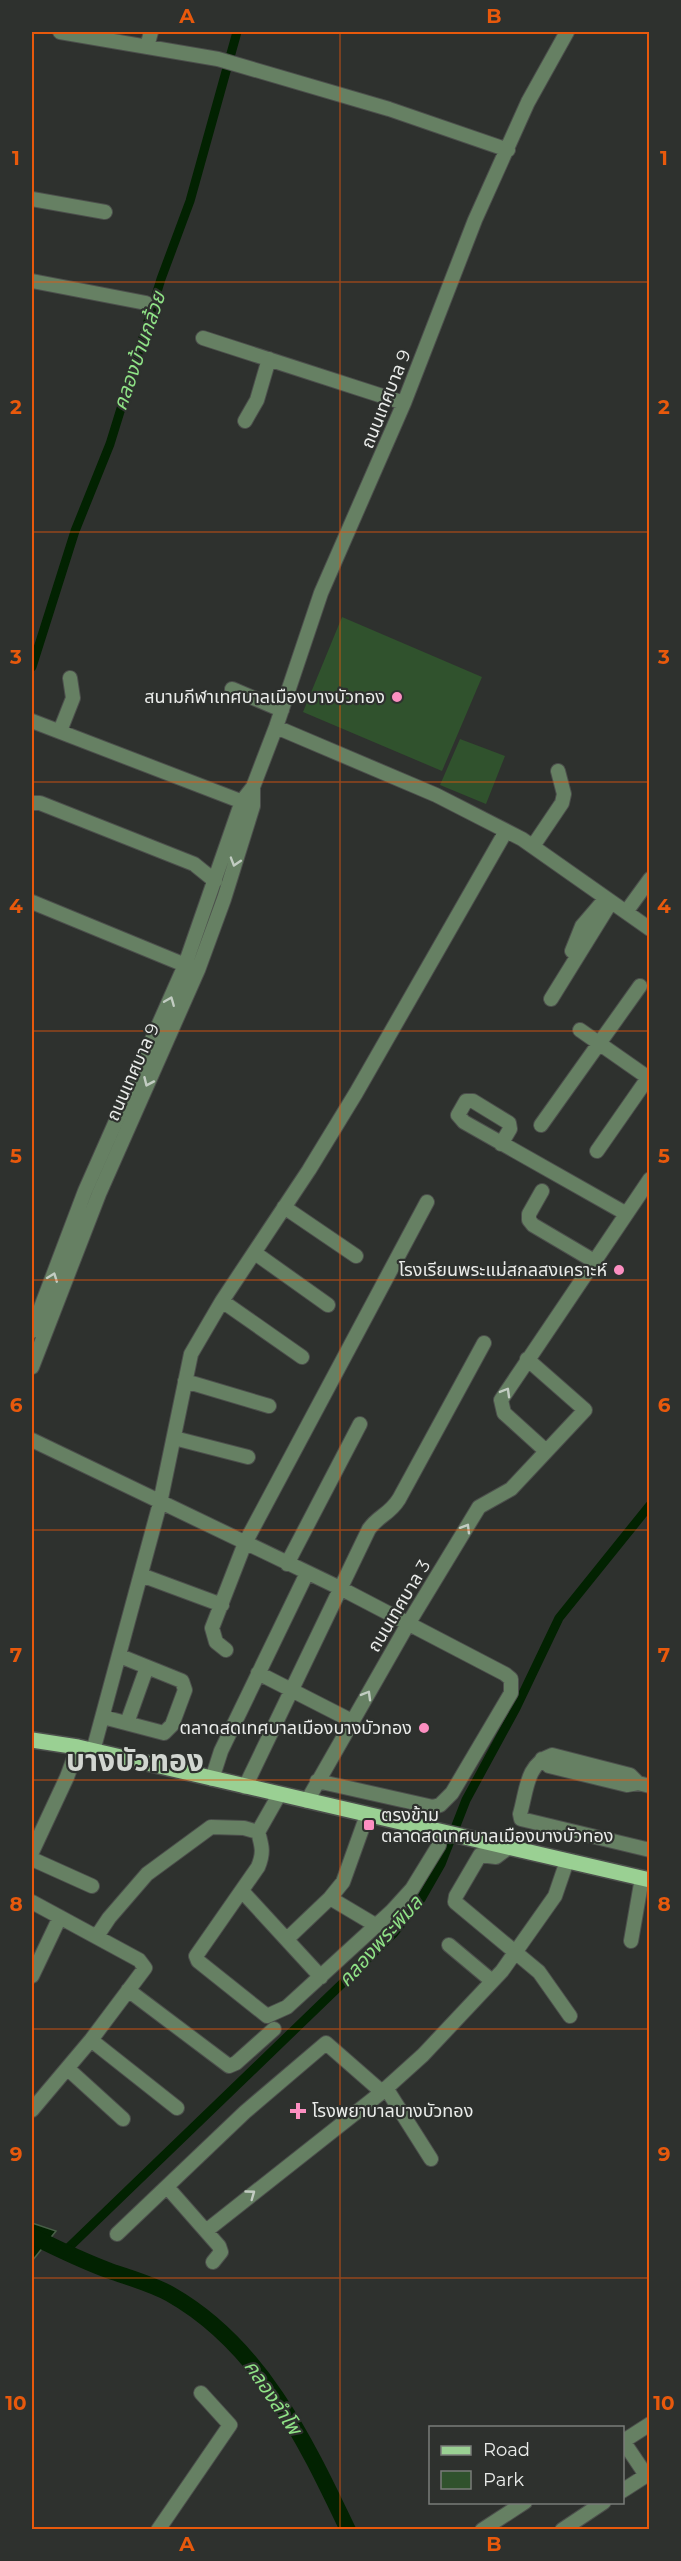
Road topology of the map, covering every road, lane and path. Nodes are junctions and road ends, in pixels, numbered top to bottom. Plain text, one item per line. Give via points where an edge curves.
1 (60, 32) edge
2 (151, 32) edge
3 (567, 32) edge
4 (147, 47) junction
5 (508, 150) junction
6 (32, 199) edge
7 (105, 212) dead end
8 (32, 281) edge
9 (146, 303) dead end
10 (203, 338) dead end
11 (269, 359) junction
12 (404, 403) junction
13 (245, 421) dead end
14 (70, 678) dead end
15 (232, 688) dead end
16 (282, 710) junction
17 (32, 721) edge
18 (276, 727) junction
19 (60, 731) junction
20 (558, 771) dead end
21 (32, 803) edge
22 (247, 804) junction
23 (506, 831) junction
24 (533, 846) junction
25 (650, 879) edge
26 (215, 880) junction
27 (608, 900) junction
28 (32, 902) edge
29 (626, 912) junction
30 (650, 929) edge
31 (185, 965) junction
32 (552, 983) dead end
33 (640, 986) dead end
34 (551, 999) dead end
35 (580, 1030) dead end
36 (598, 1044) junction
37 (649, 1077) edge
38 (541, 1125) dead end
39 (501, 1144) dead end
40 (597, 1151) dead end
41 (650, 1179) edge
42 (542, 1191) dead end
43 (427, 1202) dead end
44 (284, 1207) junction
45 (625, 1213) junction
46 (255, 1253) junction
47 (356, 1256) dead end
48 (594, 1261) junction
49 (222, 1301) junction
50 (328, 1305) dead end
51 (32, 1331) edge
52 (483, 1343) dead end
53 (302, 1358) dead end
54 (526, 1359) junction
55 (32, 1368) edge
56 (185, 1381) junction
57 (269, 1406) dead end
58 (360, 1424) dead end
59 (174, 1438) junction
60 (32, 1440) edge
61 (546, 1451) junction
62 (248, 1457) dead end
63 (160, 1503) junction
64 (245, 1544) junction
65 (287, 1564) junction
66 (307, 1573) junction
67 (141, 1575) junction
68 (342, 1588) junction
69 (222, 1605) junction
70 (408, 1624) junction
71 (226, 1650) dead end
72 (120, 1656) junction
73 (147, 1667) junction
74 (258, 1673) junction
75 (291, 1691) junction
76 (103, 1717) junction
77 (352, 1721) junction
78 (127, 1723) junction
79 (32, 1740) edge
80 (85, 1749) junction
81 (212, 1779) junction
82 (317, 1781) junction
83 (644, 1785) edge
84 (245, 1787) junction
85 (279, 1795) junction
86 (307, 1801) junction
87 (367, 1815) junction
88 (258, 1832) junction
89 (439, 1845) dead end
90 (508, 1848) junction
91 (650, 1850) edge
92 (32, 1852) edge
93 (32, 1859) edge
94 (567, 1861) junction
95 (646, 1879) edge
96 (92, 1886) dead end
97 (242, 1891) junction
98 (330, 1898) junction
99 (32, 1902) edge
100 (60, 1917) junction
101 (377, 1926) junction
102 (97, 1936) junction
103 (287, 1939) junction
104 (630, 1941) dead end
105 (449, 1945) dead end
106 (516, 1952) junction
107 (32, 1976) edge
108 (321, 1977) junction
109 (492, 1981) junction
110 (128, 1990) junction
111 (570, 2016) dead end
112 (274, 2029) dead end
113 (91, 2040) junction
114 (68, 2069) junction
115 (384, 2090) junction
116 (177, 2108) dead end
117 (32, 2110) edge
118 (123, 2120) dead end
119 (431, 2159) dead end
120 (168, 2188) junction
121 (206, 2231) junction
122 (117, 2234) dead end
123 (213, 2262) dead end
124 (201, 2393) dead end
125 (650, 2424) edge
126 (624, 2440) edge
127 (624, 2442) edge
128 (648, 2474) edge
129 (624, 2490) edge
130 (522, 2504) edge
131 (601, 2504) edge
132 (158, 2529) edge
133 (482, 2529) edge
134 (562, 2529) edge

1 - 4 street
2 - 4 street
3 - 5 street, ถนนเทศบาล 9 via 528,102
4 - 5 street via 218,59 389,109
5 - 12 street, ถนนเทศบาล 9 via 475,220
6 - 7 street
8 - 9 street
10 - 11 street
11 - 12 street
11 - 13 street via 257,400
12 - 16 street, ถนนเทศบาล 9 via 321,593
14 - 19 street via 73,698
15 - 16 street
16 - 18 street, ถนนเทศบาล 9
17 - 19 street
18 - 22 street, ถนนเทศบาล 9
18 - 23 street via 436,795
19 - 22 street
20 - 24 street via 564,794 562,803
21 - 26 street via 194,864
22 - 26 street, ถนนเทศบาล 9
22 -> 55 street, ถนนเทศบาล 9 via 224,899 198,970 99,1194
23 - 24 street
23 - 44 street via 356,1093
24 - 27 street
25 - 29 street
26 - 31 street, ถนนเทศบาล 9
27 - 29 street
27 - 32 street via 582,927 571,954
27 - 34 street
28 - 31 street
29 - 30 street
51 -> 31 street, ถนนเทศบาล 9 via 86,1191
33 - 36 street
35 - 36 street
36 - 37 street
36 - 38 street
37 - 40 street
39 - 45 street
41 - 45 street
42 - 48 street via 529,1220
43 - 64 street
44 - 46 street
44 - 47 street
45 - 48 street
46 - 49 street
46 - 50 street
48 - 54 street
49 - 53 street
49 - 56 street via 191,1354
52 - 68 street via 393,1509 369,1529
61 -> 54 street via 501,1406
54 - 61 street, ถนนเทศบาล 3 via 585,1410
56 - 57 street
56 - 59 street
58 - 65 street
59 - 62 street
59 - 63 street
60 - 63 street
70 -> 61 street, ถนนเทศบาล 3 via 479,1508 511,1489
63 - 64 street
63 - 67 street
64 - 65 street
64 - 69 street
65 - 66 street
66 - 68 street
66 - 74 street
67 - 69 street
67 - 72 street
68 - 70 street
68 - 75 street
69 - 71 street via 212,1628 216,1642
77 -> 70 street, ถนนเทศบาล 3
70 - 82 street via 506,1674 511,1680 511,1693 452,1793 440,1806
72 - 73 street
72 - 76 street
73 - 78 street
73 - 78 street via 184,1684 185,1690 169,1731 159,1733
74 - 75 street
74 - 81 street
75 - 77 street
75 - 84 street
76 - 78 street
76 - 80 street
77 - 82 street, ถนนเทศบาล 3
79 - 80 main road
80 - 81 main road
80 - 92 street via 67,1777
81 - 84 main road
82 - 86 street, ถนนเทศบาล 3
83 - 91 street via 627,1785 587,1769 549,1766 542,1759 532,1770 521,1819
84 - 85 main road
85 - 86 main road
85 - 88 street
86 - 87 main road
87 - 90 main road
87 - 98 street via 349,1870
88 - 97 street via 262,1857
88 - 102 street via 211,1827 147,1874
89 - 101 street via 412,1889
90 - 94 main road
90 - 106 street via 496,1857 480,1854 455,1902
93 - 96 street
94 - 95 main road
94 - 106 street via 555,1896
95 - 104 street
97 - 103 street
97 - 108 street via 196,1953 198,1962 267,2016 287,2007
98 - 101 street
98 - 103 street
99 - 100 street
100 - 102 street
100 - 107 street
101 - 108 street
102 - 110 street via 143,1963 144,1969
103 - 108 street
105 - 109 street
106 - 109 street
106 - 111 street via 539,1972
109 - 115 street via 423,2055
110 - 112 street via 229,2066
110 - 113 street
113 - 114 street
113 - 116 street
114 - 117 street
114 - 118 street
115 - 119 street
115 - 120 street via 326,2043 245,2112
121 -> 115 street
120 - 121 street
120 - 122 street
121 - 123 street via 221,2250
124 - 132 street via 230,2425
125 - 126 street
127 - 128 street
128 - 129 street
130 - 133 street
131 - 134 street

